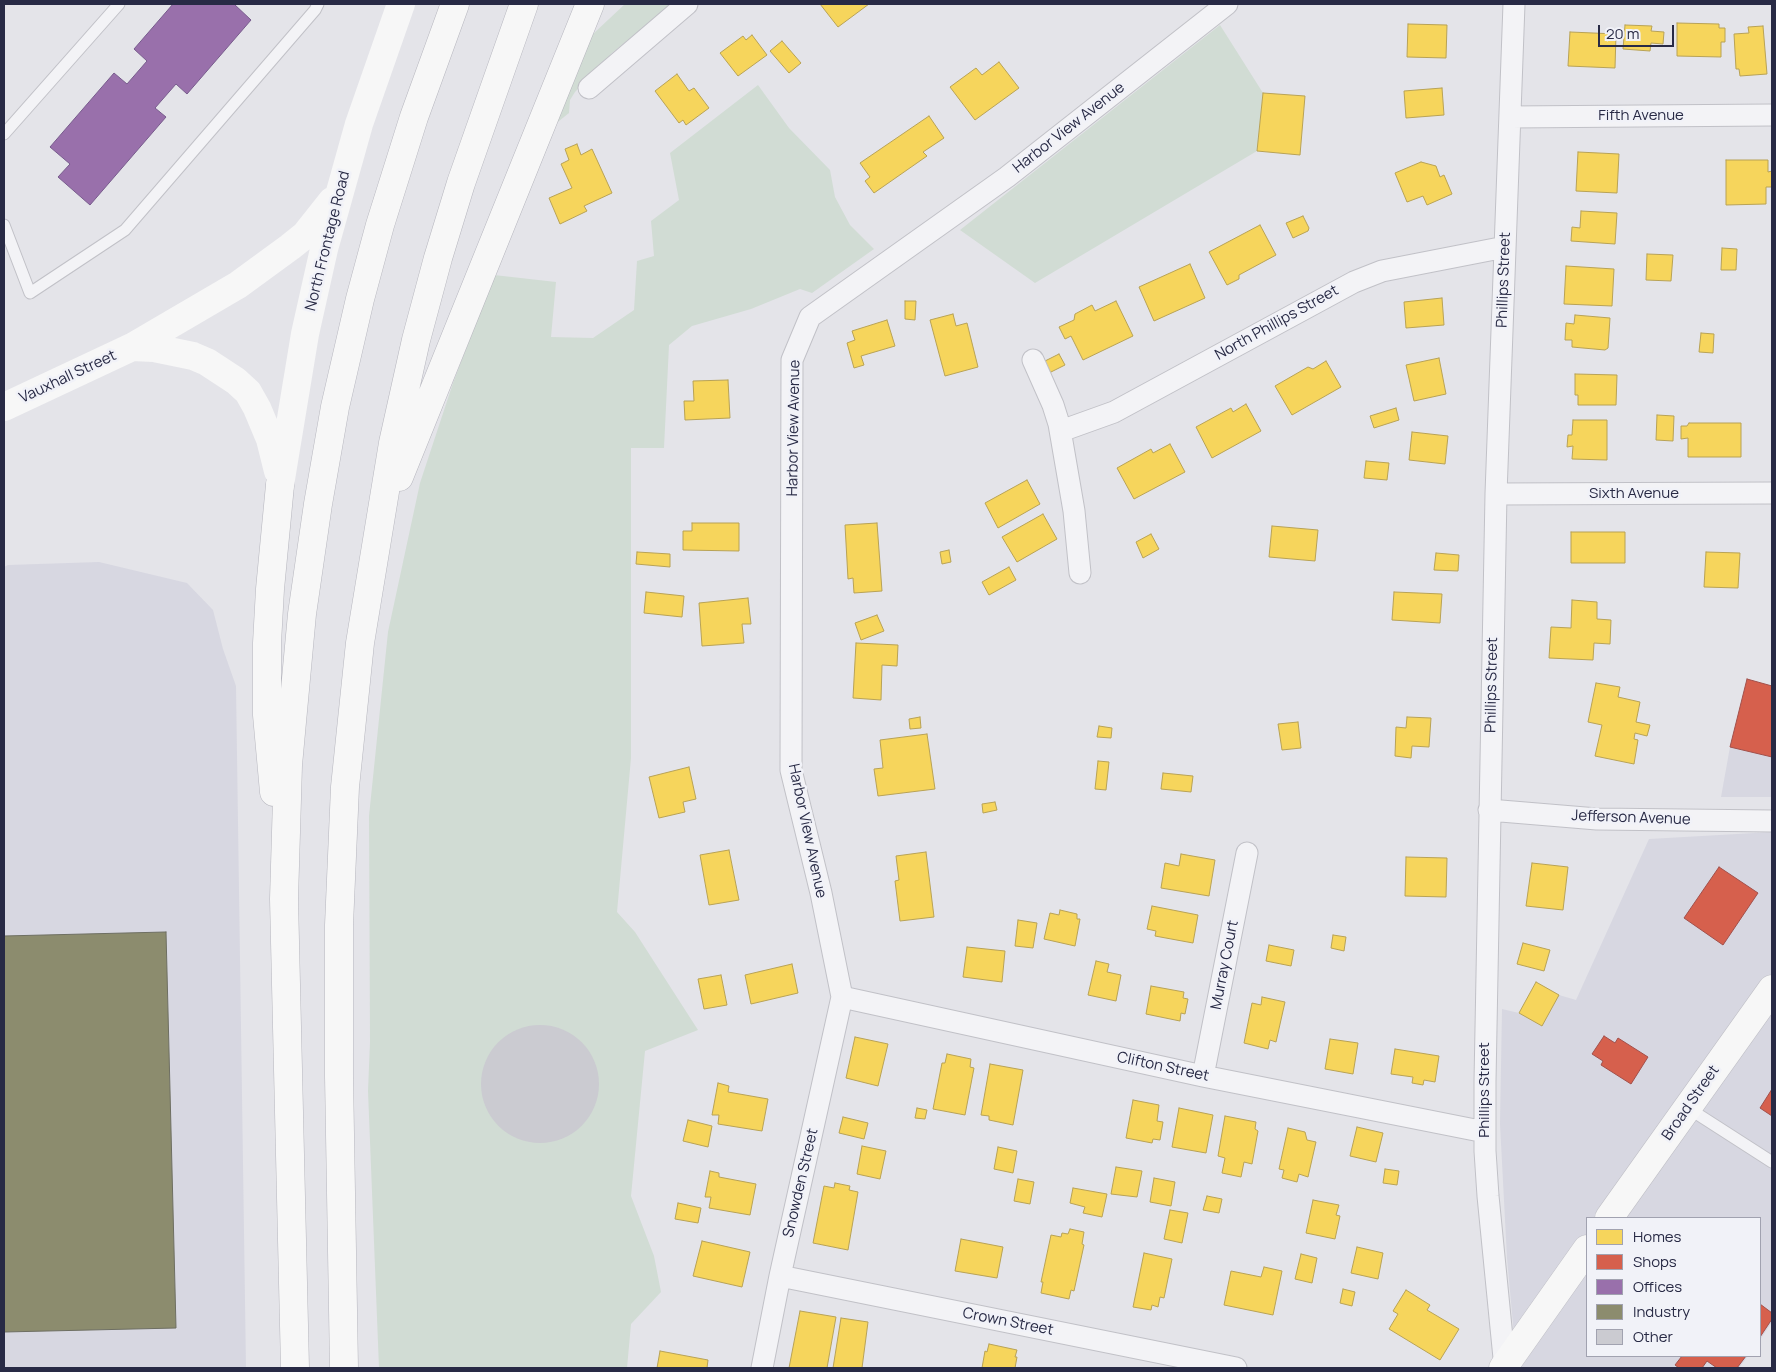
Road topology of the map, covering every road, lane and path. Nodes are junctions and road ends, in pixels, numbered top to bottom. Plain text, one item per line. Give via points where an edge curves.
1 (119, 4) edge
2 (318, 4) edge
3 (401, 4) edge
4 (455, 4) edge
5 (524, 4) edge
6 (590, 4) edge
7 (687, 4) edge
8 (1227, 4) edge
9 (1514, 4) edge
10 (589, 88) dead end
11 (1772, 115) edge
12 (1510, 117) junction
13 (4, 134) edge
14 (340, 189) junction
15 (4, 225) edge
16 (1505, 247) junction
17 (132, 347) junction
18 (1033, 360) dead end
19 (4, 407) edge
20 (1060, 431) junction
21 (280, 485) junction
22 (1772, 493) edge
23 (1496, 494) junction
24 (377, 532) junction
25 (1080, 572) dead end
26 (1489, 810) junction
27 (1772, 821) edge
28 (285, 845) junction
29 (1246, 853) dead end
30 (1772, 989) edge
31 (842, 997) junction
32 (1203, 1076) junction
33 (1688, 1108) junction
34 (1485, 1132) junction
35 (1772, 1162) edge
36 (1610, 1217) edge
37 (1586, 1250) edge
38 (780, 1276) junction
39 (1504, 1367) edge
40 (295, 1368) edge
41 (344, 1368) edge
42 (762, 1368) edge
43 (1236, 1368) edge

1 - 13 lane
2 - 15 lane via 125,230 30,293
3 - 14 main road, North Frontage Road
4 - 28 main road via 388,198 358,306 335,407 302,614 288,765
5 - 24 main road via 438,258 402,399
6 - 24 main road
7 - 10 street
8 - 31 street, Harbor View Avenue via 1007,177 810,317 792,360 791,770
9 - 12 street, Phillips Street
11 - 12 street, Fifth Avenue
12 - 16 street, Phillips Street
14 - 17 main road, Vauxhall Street via 318,220 290,248 238,285
14 - 21 main road, North Frontage Road via 309,312
16 - 20 street, North Phillips Street via 1382,271 1354,282 1114,412
16 - 23 street, Phillips Street
17 - 19 main road, Vauxhall Street
17 - 21 main road via 193,356 229,375 242,386 257,408 270,439
18 - 20 street via 1056,412
20 - 25 street via 1074,511
21 - 28 main road via 270,589 267,691 271,767
22 - 23 street, Sixth Avenue
23 - 26 street, Phillips Street
24 - 41 main road via 351,714 340,889 338,1076
26 - 27 street, Jefferson Avenue via 1597,819
26 - 34 street, Phillips Street
28 - 40 main road
29 - 32 street, Murray Court
30 - 33 main road, Broad Street
31 - 32 street, Clifton Street
31 - 38 street, Snowden Street
32 - 34 street, Clifton Street
33 - 35 lane
33 - 36 main road, Broad Street
34 - 39 street, Phillips Street
37 - 39 main road
38 - 42 street, Snowden Street
38 - 43 street, Crown Street

